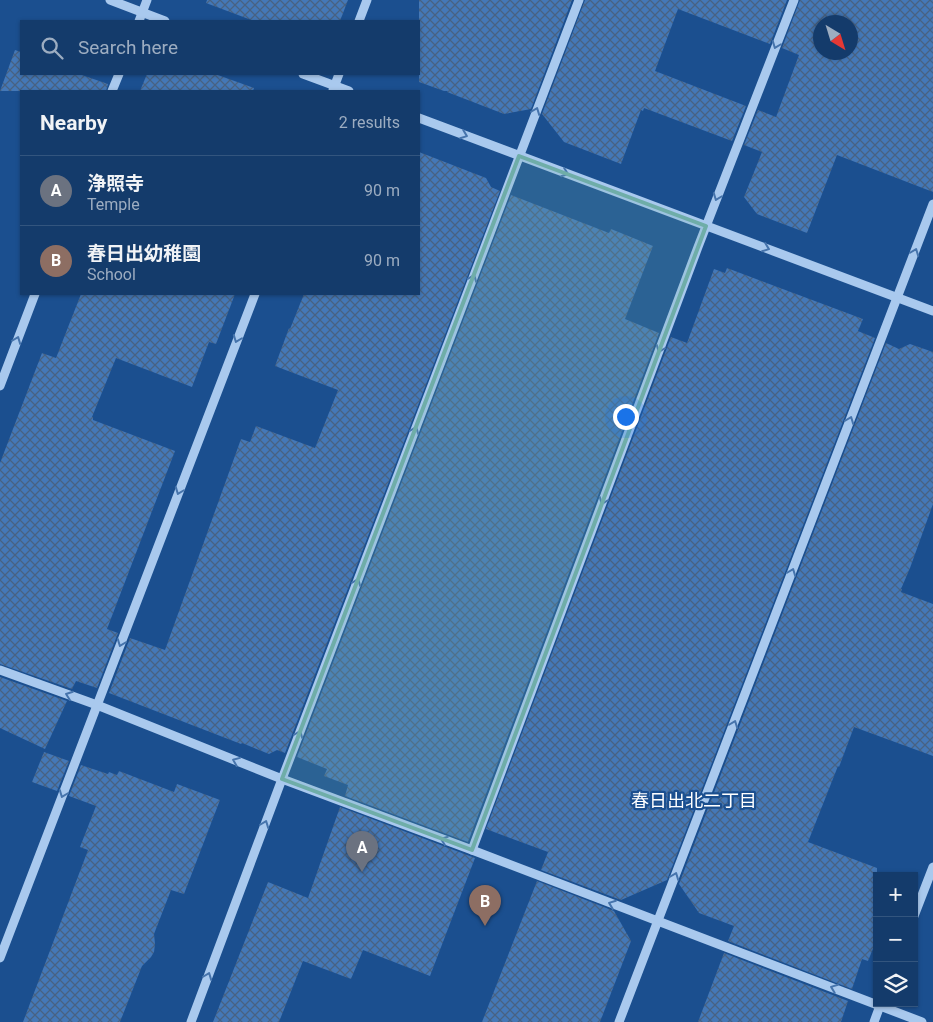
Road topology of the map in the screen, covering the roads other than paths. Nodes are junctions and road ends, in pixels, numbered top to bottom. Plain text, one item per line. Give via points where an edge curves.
1 (110, 0) edge
2 (147, 0) edge
3 (367, 0) edge
4 (579, 0) edge
5 (794, 0) edge
6 (141, 17) edge
7 (159, 20) edge
8 (359, 20) edge
9 (119, 75) edge
10 (305, 75) edge
11 (339, 75) edge
12 (334, 89) edge
13 (112, 90) edge
14 (420, 118) edge
15 (519, 156) junction
16 (933, 204) edge
17 (706, 226) junction
18 (35, 295) edge
19 (255, 295) edge
20 (897, 298) junction
21 (933, 312) edge
22 (0, 386) edge
23 (0, 670) edge
24 (97, 705) junction
25 (282, 779) junction
26 (472, 850) junction
27 (933, 868) edge
28 (918, 906) edge
29 (658, 921) junction
30 (0, 958) edge
31 (873, 1001) edge
32 (879, 1007) edge
33 (887, 1007) edge
34 (191, 1022) edge
35 (619, 1022) edge
36 (874, 1022) edge
37 (922, 1022) edge

1 - 6 street
2 - 6 street
3 - 8 street
15 -> 4 street
5 -> 17 street
6 - 7 street
9 - 13 street
10 - 12 street
11 - 12 street
14 -> 15 street
15 -> 17 street
25 -> 15 street
20 -> 16 street
17 -> 20 street
17 -> 26 street
22 -> 18 street
19 -> 24 street
20 - 21 street
29 -> 20 street
24 -> 23 street
25 -> 24 street
24 -> 30 street
26 -> 25 street
34 -> 25 street
29 -> 26 street
27 - 28 street
31 -> 29 street
29 - 35 street
32 - 36 street
33 - 37 street

